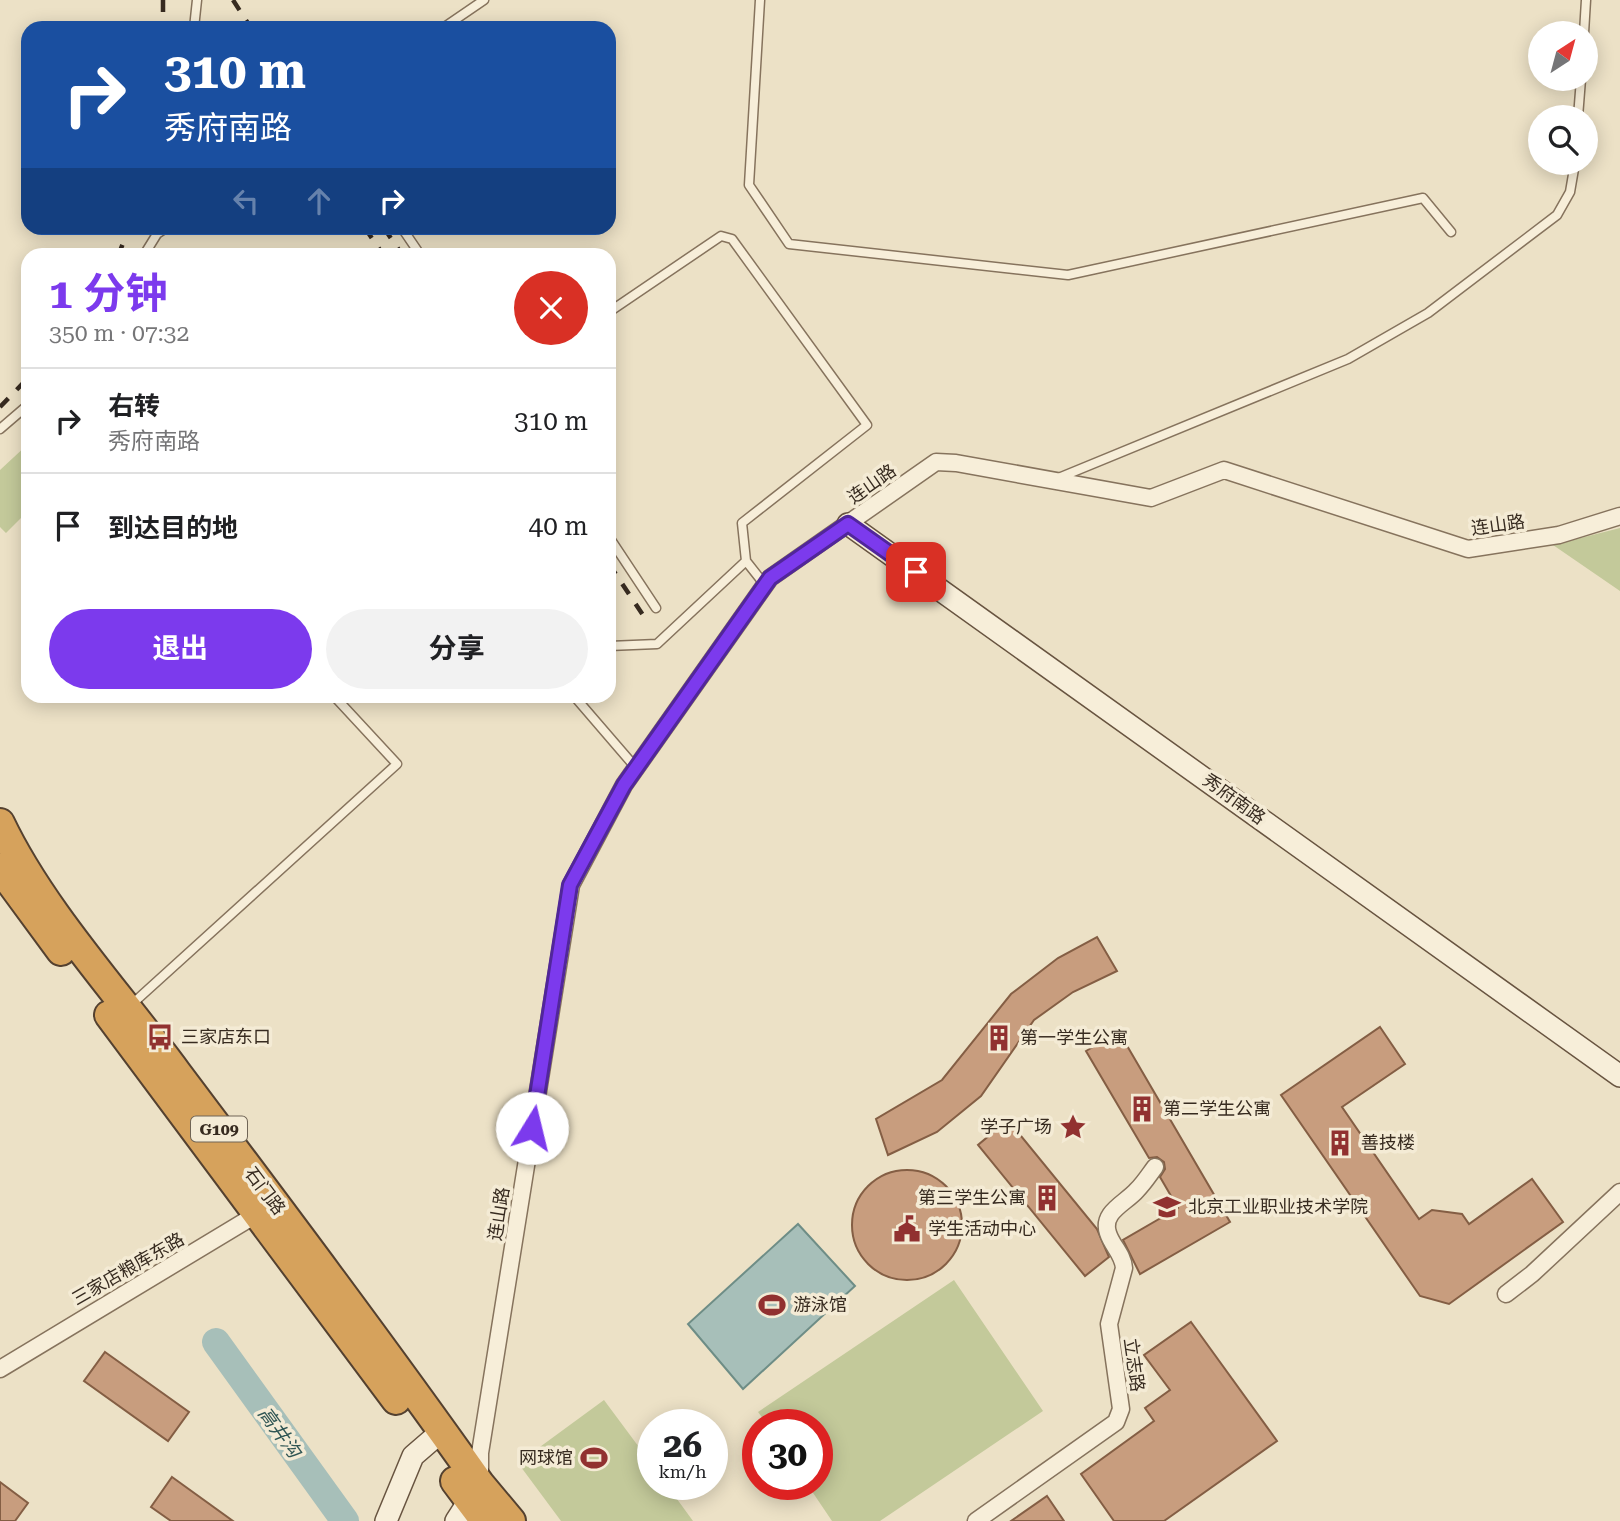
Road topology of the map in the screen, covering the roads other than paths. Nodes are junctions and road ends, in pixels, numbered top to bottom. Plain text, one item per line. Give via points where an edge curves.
1 (197, 0) edge
2 (484, 0) edge
3 (760, 0) edge
4 (1586, 0) edge
5 (195, 21) edge
6 (453, 21) edge
7 (1585, 21) edge
8 (1573, 175) edge
9 (1451, 232) dead end
10 (616, 307) edge
11 (21, 411) edge
12 (0, 429) edge
13 (1054, 480) junction
14 (1620, 516) edge
15 (848, 524) junction
16 (616, 548) edge
17 (746, 561) junction
18 (765, 585) junction
19 (656, 608) dead end
20 (616, 646) edge
21 (340, 703) edge
22 (580, 703) edge
23 (636, 768) junction
24 (0, 823) edge
25 (0, 868) edge
26 (120, 1015) junction
27 (1620, 1076) edge
28 (1155, 1167) dead end
29 (1620, 1192) edge
30 (266, 1209) junction
31 (1506, 1294) dead end
32 (0, 1369) edge
33 (435, 1437) junction
34 (473, 1507) edge
35 (386, 1521) edge
36 (511, 1521) edge
37 (976, 1521) edge

1 - 5 lane
2 - 6 lane
3 - 9 lane via 749,185 789,244 1068,275 1423,198
4 - 7 lane
8 - 13 lane via 1570,192 1556,215 1428,313 1348,359
10 - 17 lane via 721,236 732,239 867,425 742,523
11 - 12 lane
13 - 14 street, 连山路 via 1151,498 1224,470 1468,549 1559,535
13 - 15 street, 连山路 via 936,462
15 - 18 street, 连山路
15 - 27 street, 秀府南路
16 - 19 lane
17 - 18 lane
17 - 20 lane via 657,644
18 - 23 street, 连山路
21 - 26 lane via 397,764
22 - 23 lane
23 - 34 street, 连山路 via 570,885
24 - 26 highway, 石门路 / G109
25 - 26 highway, 石门路 / G109
26 - 30 highway, 石门路 / G109
28 - 37 street, 立志路 via 1107,1223 1108,1234 1124,1259 1109,1324 1121,1409 1116,1422
29 - 31 street
30 - 32 street, 三家店粮库东路
30 - 33 highway, 石门路 / G109
33 - 34 highway, 石门路 / G109
33 - 35 street via 414,1456
34 - 36 highway, 石门路 / G109

